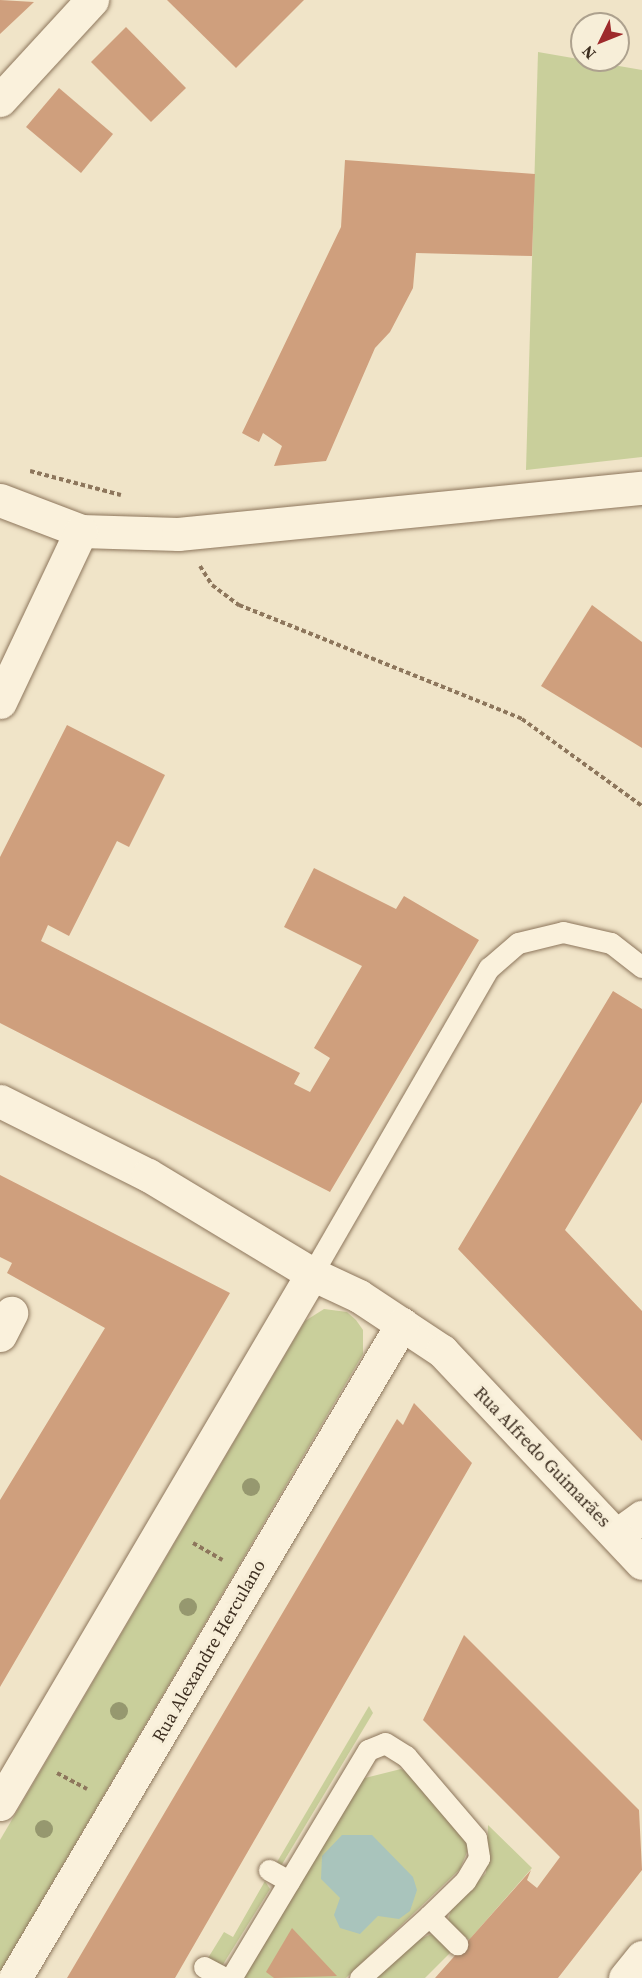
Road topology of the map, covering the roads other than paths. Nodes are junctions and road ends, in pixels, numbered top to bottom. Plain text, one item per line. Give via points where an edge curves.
1 (92, 0) edge
2 (0, 100) edge
3 (642, 488) edge
4 (0, 500) edge
5 (81, 531) junction
6 (0, 702) edge
7 (642, 967) edge
8 (0, 1101) edge
9 (312, 1274) junction
10 (402, 1324) junction
11 (630, 1526) edge
12 (642, 1563) edge
13 (0, 1804) edge
14 (269, 1870) dead end
15 (289, 1881) junction
16 (429, 1916) junction
17 (457, 1944) dead end
18 (642, 1957) edge
19 (204, 1968) dead end
20 (15, 1978) edge
21 (225, 1978) edge
22 (231, 1978) edge
23 (360, 1978) edge
24 (625, 1978) edge

1 - 2 street
3 - 5 street via 178,534
4 - 5 street
5 - 6 street
7 - 9 lane via 610,943 563,932 518,943 489,968
8 - 9 street via 148,1175
9 - 10 street
9 - 13 street via 160,1525
10 - 11 street, Rua Alfredo Guimarães via 442,1351
10 - 20 street, Rua Alexandre Herculano
11 - 12 street, Rua Alfredo Guimarães
14 - 15 lane
15 - 16 lane via 368,1750 385,1743 406,1756 477,1838 479,1858 470,1873
15 - 22 lane
16 - 17 lane
16 - 23 lane
18 - 24 street
19 - 21 lane

